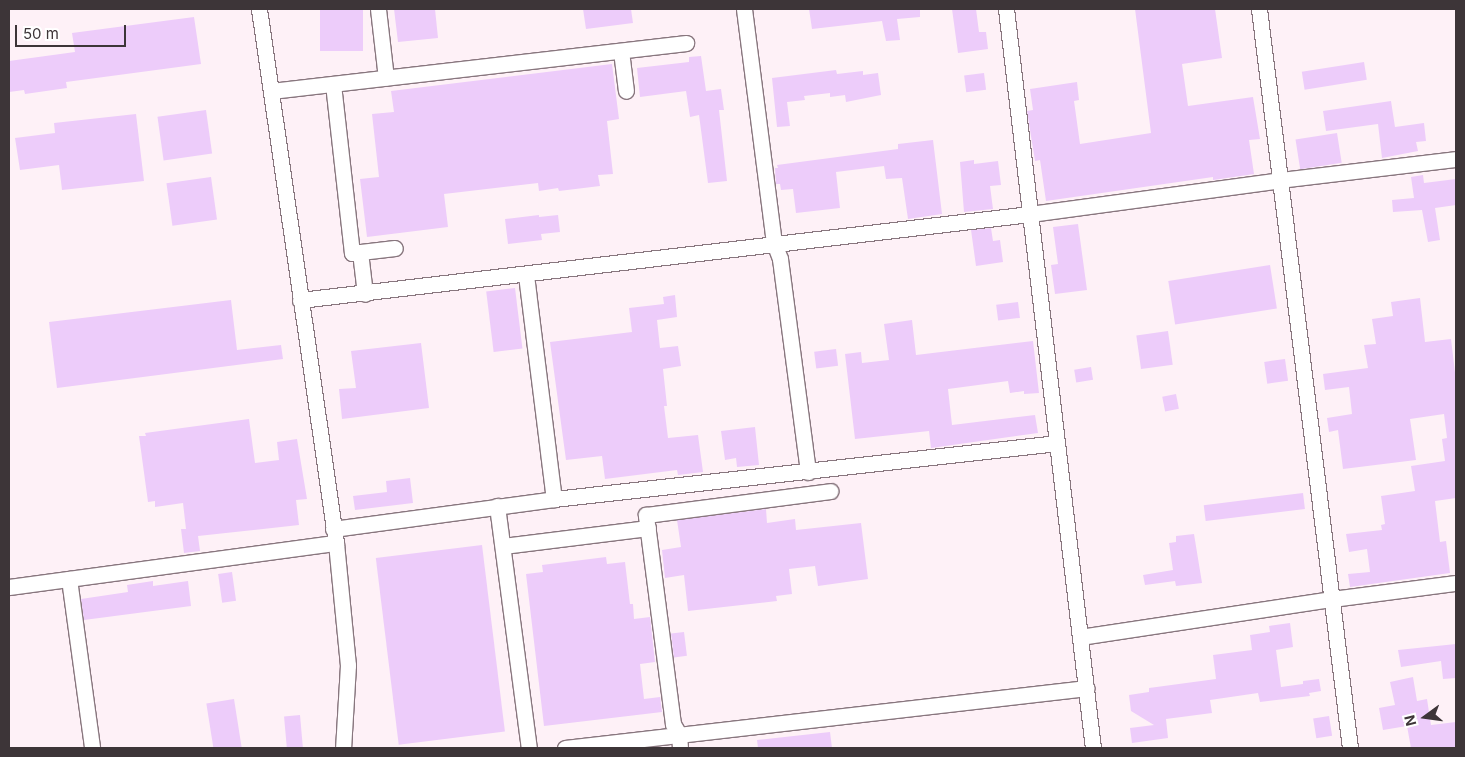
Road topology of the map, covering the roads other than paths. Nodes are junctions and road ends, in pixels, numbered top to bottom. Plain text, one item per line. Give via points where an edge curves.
1 (259, 9) edge
2 (378, 9) edge
3 (744, 9) edge
4 (1006, 9) edge
5 (1259, 9) edge
6 (686, 43) dead end
7 (621, 50) junction
8 (386, 78) junction
9 (333, 84) junction
10 (626, 91) dead end
11 (271, 92) junction
12 (1456, 159) edge
13 (1280, 180) junction
14 (1030, 214) junction
15 (774, 244) junction
16 (395, 248) dead end
17 (360, 252) junction
18 (526, 275) junction
19 (365, 294) junction
20 (300, 300) junction
21 (1057, 443) junction
22 (808, 472) junction
23 (830, 491) dead end
24 (554, 498) junction
25 (497, 506) junction
26 (648, 528) junction
27 (334, 536) junction
28 (502, 546) junction
29 (69, 579) junction
30 (1456, 583) edge
31 (9, 587) edge
32 (1332, 599) junction
33 (1080, 637) junction
34 (1087, 688) junction
35 (679, 741) edge
36 (92, 748) edge
37 (343, 748) edge
38 (529, 748) edge
39 (565, 748) edge
40 (1093, 748) edge
41 (1350, 748) edge

1 - 11 street
2 - 8 street
3 - 15 street
4 - 14 street
5 - 13 street
6 - 7 street
7 - 8 street
7 - 10 street
8 - 9 street
9 - 11 street
9 - 17 street via 352,253
11 - 20 street
12 - 13 street
13 - 14 street
13 - 32 street
14 - 15 street
14 - 21 street
15 - 18 street
15 - 22 street via 780,259
16 - 17 street
17 - 19 street
18 - 19 street
18 - 24 street
19 - 20 street
20 - 27 street
21 - 22 street
21 - 33 street
22 - 24 street
23 - 26 street via 646,515
24 - 25 street
25 - 27 street
25 - 28 street
26 - 28 street
26 - 35 street via 673,724
27 - 29 street
27 - 37 street via 348,665
28 - 38 street
29 - 31 street
29 - 36 street
30 - 32 street
32 - 33 street
32 - 41 street
33 - 34 street
34 - 35 street
34 - 40 street
35 - 39 street

